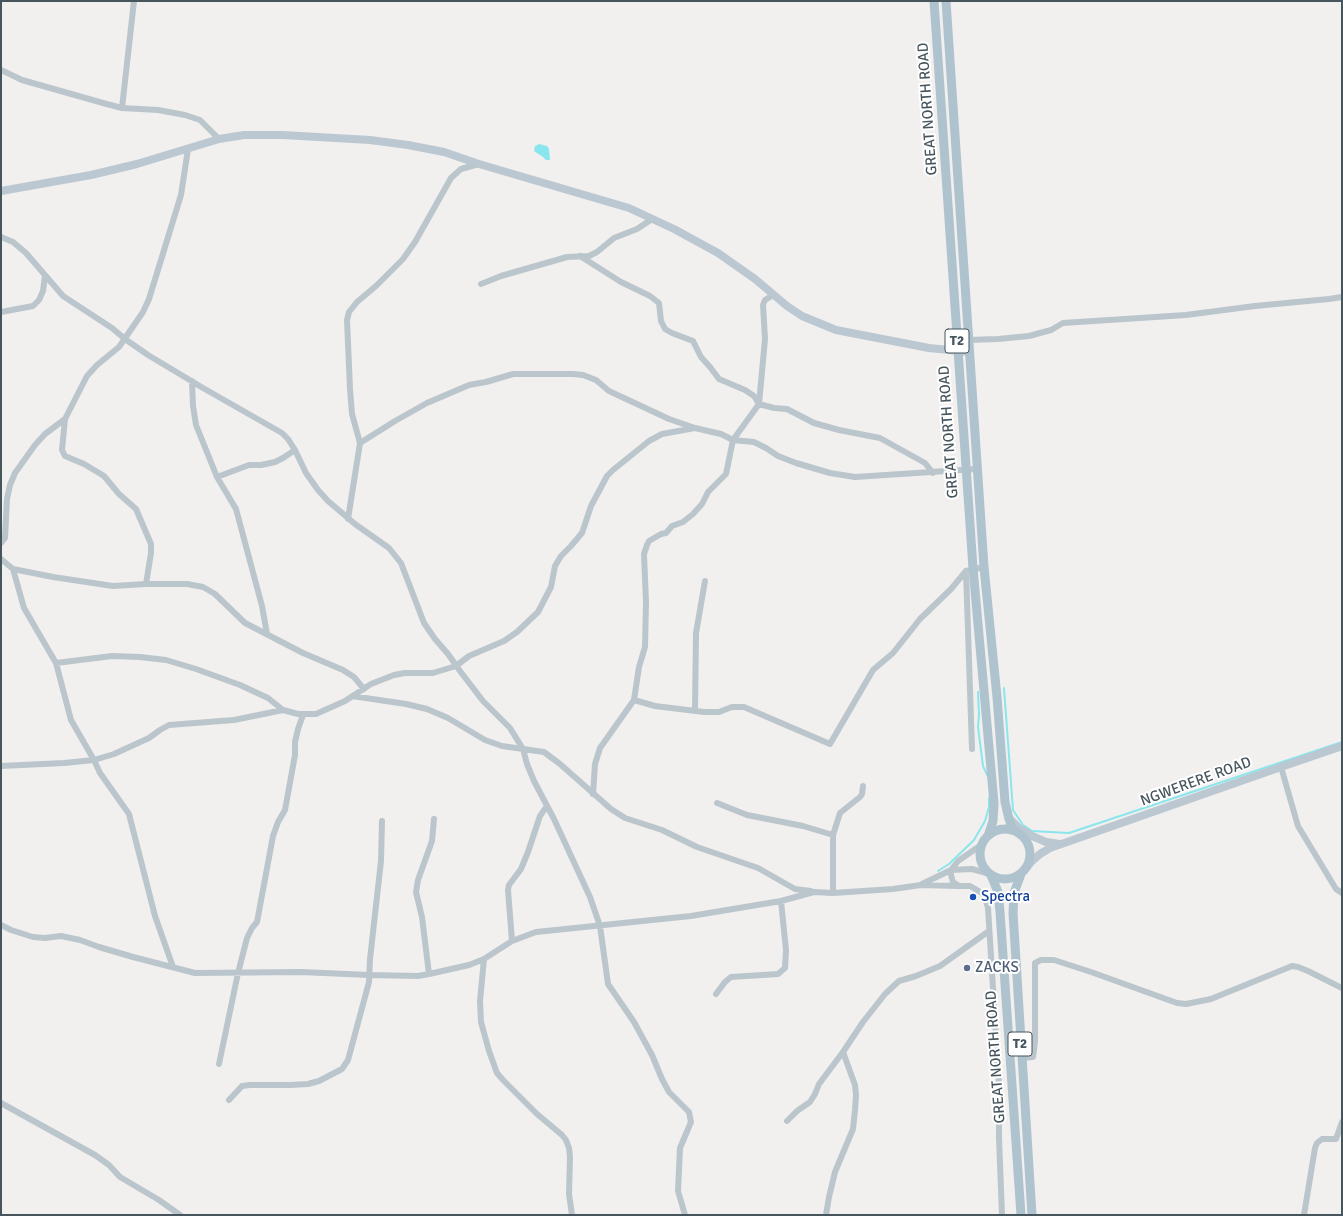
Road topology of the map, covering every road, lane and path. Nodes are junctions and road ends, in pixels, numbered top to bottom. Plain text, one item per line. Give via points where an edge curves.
1 (134, 1) edge
2 (934, 1) edge
3 (946, 1) edge
4 (1, 70) edge
5 (122, 108) junction
6 (219, 139) junction
7 (188, 149) junction
8 (479, 164) junction
9 (1, 191) edge
10 (652, 219) junction
11 (1, 237) edge
12 (580, 256) junction
13 (45, 276) junction
14 (482, 284) dead end
15 (773, 295) junction
16 (1342, 296) edge
17 (1, 312) edge
18 (126, 339) junction
19 (968, 340) junction
20 (958, 351) junction
21 (969, 352) junction
22 (192, 381) junction
23 (759, 404) junction
24 (65, 419) junction
25 (694, 428) junction
26 (733, 440) junction
27 (360, 443) junction
28 (295, 450) junction
29 (977, 469) junction
30 (966, 470) junction
31 (933, 473) junction
32 (217, 477) junction
33 (348, 518) junction
34 (1, 542) edge
35 (1, 559) edge
36 (984, 567) junction
37 (13, 569) junction
38 (970, 570) junction
39 (705, 581) dead end
40 (146, 584) junction
41 (267, 634) junction
42 (56, 663) junction
43 (456, 666) junction
44 (364, 689) junction
45 (352, 696) junction
46 (634, 700) junction
47 (283, 710) junction
48 (695, 710) junction
49 (303, 715) junction
50 (1342, 746) edge
51 (523, 749) junction
52 (972, 750) dead end
53 (94, 760) junction
54 (1, 766) edge
55 (1281, 767) junction
56 (863, 786) dead end
57 (593, 794) junction
58 (717, 803) dead end
59 (546, 806) junction
60 (1008, 817) junction
61 (434, 819) dead end
62 (382, 821) dead end
63 (1015, 831) junction
64 (833, 835) junction
65 (1032, 836) junction
66 (986, 839) junction
67 (1061, 844) junction
68 (951, 870) junction
69 (1023, 872) junction
70 (991, 874) junction
71 (920, 884) junction
72 (959, 886) junction
73 (814, 892) junction
74 (1342, 893) edge
75 (833, 894) junction
76 (781, 901) junction
77 (1, 926) edge
78 (600, 926) junction
79 (989, 931) junction
80 (512, 941) junction
81 (484, 959) junction
82 (173, 967) junction
83 (238, 973) junction
84 (429, 974) junction
85 (369, 975) junction
86 (1342, 988) edge
87 (716, 994) dead end
88 (843, 1052) junction
89 (1021, 1058) junction
90 (219, 1064) dead end
91 (229, 1100) dead end
92 (1, 1103) edge
93 (786, 1121) dead end
94 (1342, 1122) edge
95 (1339, 1139) edge
96 (180, 1215) edge
97 (572, 1215) edge
98 (685, 1215) edge
99 (826, 1215) edge
100 (1002, 1215) edge
101 (1021, 1215) edge
102 (1032, 1215) edge
103 (1304, 1215) edge

1 - 5 street
2 - 20 main road, GREAT NORTH ROAD / T2
3 - 19 main road, GREAT NORTH ROAD / T2
4 - 5 street via 22,80
5 - 6 street via 186,115 200,120
6 - 7 street
6 - 8 street via 244,135 283,135 370,140 444,152
7 - 9 street via 91,175
7 - 18 street via 181,194 149,299
8 - 10 street via 630,208
8 - 27 street via 461,169 450,178 403,259 349,312 347,320 352,414
10 - 12 street via 614,238 597,252 589,256
10 - 15 street via 718,253
11 - 13 street via 13,242 26,253
12 - 14 street via 567,257
12 - 23 street via 659,303 661,321 665,329 693,342 701,357 719,379 745,390 754,396
13 - 17 street via 43,291 33,306
13 - 18 street via 63,296
15 - 20 street via 802,316 836,330
15 - 23 street via 765,300 763,305 765,339
16 - 19 street via 1186,315 1063,323 1051,330 1029,336
18 - 22 street
18 - 24 street via 86,376
19 - 21 main road, GREAT NORTH ROAD / T2
20 - 21 street
20 - 30 main road, GREAT NORTH ROAD / T2
21 - 29 main road, GREAT NORTH ROAD / T2
22 - 28 street via 282,433
22 - 32 street via 196,425
23 - 26 street
23 - 31 street via 787,409 814,423 838,430 880,438 924,463
24 - 34 street via 45,434 15,473 7,499 5,538
24 - 40 street via 62,450 65,456 104,476 136,509 151,544
25 - 26 street
25 - 27 street via 638,406 609,391 596,380 583,376 513,374 458,389 427,403
25 - 43 street via 662,434 649,441 613,470 591,506 582,533 555,566 551,587 538,612 504,641 469,656
26 - 31 street via 754,442 790,461 830,473 855,477
26 - 46 street via 726,474 708,492 702,504 683,522 672,526 647,545 644,554 645,647
27 - 33 street
28 - 32 street via 275,462 249,465
28 - 33 street via 318,490
29 - 30 street
29 - 36 main road, GREAT NORTH ROAD / T2
30 - 31 street
30 - 38 main road, GREAT NORTH ROAD / T2
32 - 41 street via 236,509
33 - 43 street via 389,548 401,563 424,623
35 - 37 street
36 - 38 street
36 - 60 main road, GREAT NORTH ROAD / T2
37 - 40 street via 113,586
37 - 42 street via 24,608
38 - 48 street via 920,619 893,653 873,670 830,744 744,707 732,707 719,712
38 - 52 street
38 - 66 main road, GREAT NORTH ROAD / T2 via 994,803 993,821
39 - 48 street via 696,632
40 - 41 street via 187,584 203,587 216,594 245,623
41 - 44 street via 302,653 343,670 354,677
42 - 47 street via 112,656 166,660 240,685 268,698
42 - 53 street via 71,720
43 - 44 street via 434,673 405,673 371,684
43 - 51 street via 483,701 510,728
44 - 45 street
45 - 49 street via 316,714
45 - 51 street via 427,709 485,740
46 - 48 street via 654,706
46 - 57 street via 600,748 595,764
47 - 49 street
47 - 53 street via 234,720 169,725 149,738
49 - 83 street via 295,742 285,810 273,836 257,922 247,938
50 - 55 street, NGWERERE ROAD
51 - 57 street via 544,752
51 - 59 street
53 - 54 street
53 - 82 street via 100,773 129,814 155,916
55 - 67 street, NGWERERE ROAD
55 - 74 street via 1298,826 1336,888
56 - 64 street via 860,797 840,813
57 - 73 street via 625,818 758,868 795,889
58 - 64 street via 747,815
59 - 78 street via 590,897
59 - 80 street via 521,869 509,885
60 - 63 main road, GREAT NORTH ROAD / T2
60 - 65 street
61 - 84 street via 432,841 416,892 422,917
62 - 85 street via 381,861
63 - 65 street
63 - 66 main road via 1000,830
63 - 69 main road via 1025,840 1030,851
64 - 75 street
65 - 67 street via 1046,842
66 - 68 street via 958,861
66 - 70 main road via 981,852 982,862
67 - 69 street, NGWERERE ROAD via 1040,854
68 - 70 street via 972,869
68 - 71 street
68 - 72 street via 953,882
69 - 70 main road via 1006,880
69 - 89 main road, GREAT NORTH ROAD / T2 via 1012,903
70 - 101 main road, GREAT NORTH ROAD / T2 via 998,892 1000,912
71 - 72 street
71 - 75 street
72 - 79 street via 970,886 982,893 988,908
73 - 75 street
73 - 76 street
76 - 78 street via 691,916
76 - 87 street via 786,950 785,968 778,974 731,977
77 - 82 street via 33,937 61,936 80,940
78 - 80 street via 536,932
78 - 98 street via 608,984 642,1036 669,1092 689,1112 691,1122 680,1148 678,1190
79 - 88 street via 940,966 899,981 885,994
79 - 100 street via 998,1062
80 - 81 street
81 - 84 street
81 - 97 street via 480,1022 489,1051 503,1080 566,1140 569,1152
82 - 83 street via 194,973
83 - 85 street
83 - 90 street
84 - 85 street
85 - 91 street via 348,1060 342,1069 308,1084 242,1086
86 - 89 street via 1298,966 1292,966 1211,1000 1178,1004 1061,962 1041,960 1035,962 1033,1057
88 - 93 street via 810,1102
88 - 99 street via 855,1085 855,1110 853,1129 835,1172
89 - 102 main road, GREAT NORTH ROAD / T2
92 - 96 street via 94,1155 109,1165 120,1177
94 - 95 street
95 - 103 street via 1322,1139 1317,1143

